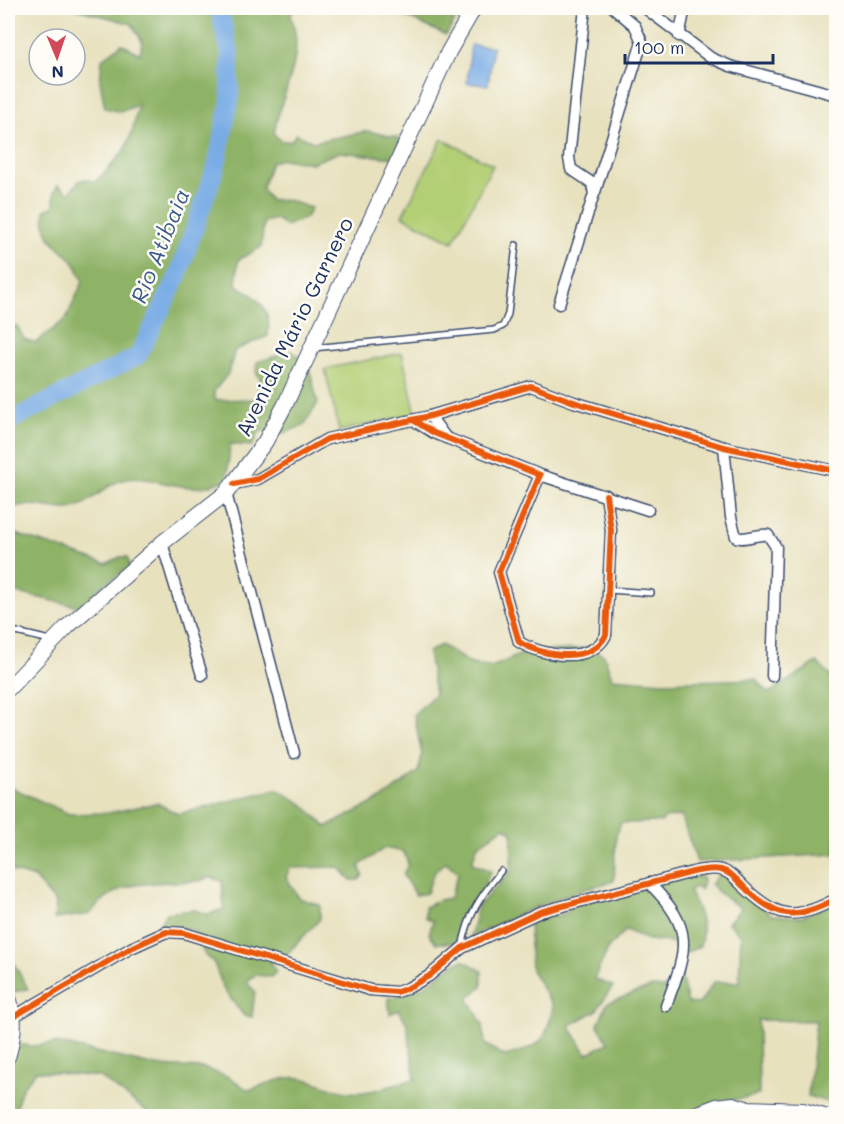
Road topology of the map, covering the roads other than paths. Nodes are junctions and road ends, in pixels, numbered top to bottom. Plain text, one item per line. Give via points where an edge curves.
1 (474, 8) edge
2 (585, 8) edge
3 (614, 8) edge
4 (645, 8) edge
5 (685, 8) edge
6 (679, 36) junction
7 (837, 95) edge
8 (594, 194) junction
9 (516, 245) dead end
10 (559, 304) dead end
11 (312, 349) junction
12 (430, 416) junction
13 (413, 420) junction
14 (446, 438) junction
15 (724, 447) junction
16 (837, 471) edge
17 (540, 475) junction
18 (230, 488) junction
19 (606, 495) junction
20 (648, 510) dead end
21 (162, 543) junction
22 (609, 590) junction
23 (651, 593) dead end
24 (8, 630) edge
25 (55, 642) junction
26 (24, 673) junction
27 (202, 675) dead end
28 (772, 676) dead end
29 (8, 683) edge
30 (8, 689) edge
31 (294, 753) dead end
32 (501, 871) dead end
33 (649, 883) junction
34 (837, 899) edge
35 (462, 948) junction
36 (8, 996) edge
37 (666, 1006) dead end
38 (14, 1017) junction
39 (8, 1056) edge
40 (746, 1107) junction
41 (687, 1116) edge
42 (725, 1116) edge
43 (828, 1116) edge

1 - 11 main road, Avenida Mário Garnero via 449,51
2 - 8 street via 569,158 571,169 592,183
3 - 8 street via 635,26 642,42
4 - 6 street
5 - 6 street
6 - 7 street via 704,55 730,66
8 - 10 street
9 - 11 lane via 508,314 503,326
11 - 18 main road, Avenida Mário Garnero via 265,441
12 - 13 street
12 - 14 street
12 - 15 street via 531,386
13 - 14 street
13 - 18 street via 327,439 258,480
14 - 17 street
15 - 16 street
15 - 28 street via 736,537 768,535 776,547
17 - 19 street
17 - 22 street via 499,572 519,642 550,654 594,650 602,645 606,635
18 - 21 main road, Avenida Mário Garnero
18 - 31 street
19 - 20 street
19 - 22 street via 611,530
21 - 25 main road, Avenida Mário Garnero
21 - 27 street
22 - 23 lane
24 - 25 lane
25 - 26 main road, Avenida Mário Garnero
26 - 29 street
26 - 30 main road, Avenida Mário Garnero
32 - 35 lane via 467,922
33 - 34 street via 693,872 721,870 730,873 773,911 789,915
33 - 35 street via 555,906
33 - 37 street via 667,901 682,929 684,958
35 - 38 street via 415,984 387,993 184,933 166,933 131,948
36 - 38 main road
38 - 39 main road
40 - 41 street via 725,1103
40 - 42 street
40 - 43 street via 803,1109

